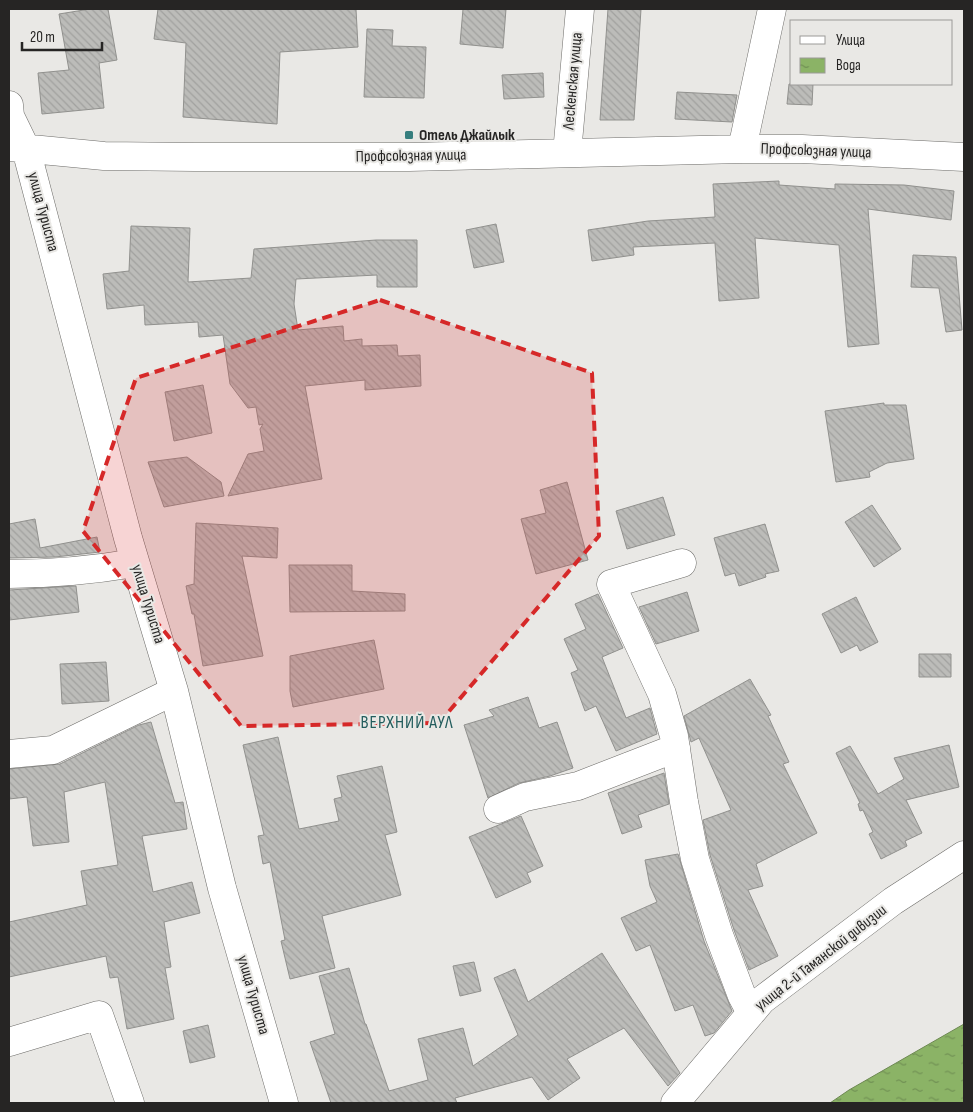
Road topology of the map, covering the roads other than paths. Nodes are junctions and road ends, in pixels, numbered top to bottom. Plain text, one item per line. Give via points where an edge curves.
1 (580, 9) edge
2 (772, 9) edge
3 (9, 105) edge
4 (18, 148) edge
5 (742, 149) junction
6 (567, 152) junction
7 (964, 157) edge
8 (135, 563) junction
9 (682, 563) dead end
10 (9, 574) edge
11 (174, 691) junction
12 (676, 748) junction
13 (9, 754) edge
14 (498, 809) dead end
15 (964, 855) edge
16 (751, 1013) junction
17 (9, 1042) edge
18 (130, 1103) edge
19 (284, 1103) edge
20 (675, 1103) edge

1 - 6 street, Лескенская улица
2 - 5 street
3 - 4 street, улица Туриста
4 - 6 street, Профсоюзная улица via 104,156 194,157 409,157
4 - 8 street, улица Туриста
5 - 6 street, Профсоюзная улица
5 - 7 street, Профсоюзная улица
8 - 10 street via 43,574
8 - 11 street, улица Туриста
9 - 12 street via 611,584 662,694
11 - 13 street via 54,750
11 - 19 street, улица Туриста via 222,888
12 - 14 street via 578,786 525,797
12 - 16 street via 695,859 718,935
15 - 16 street, улица 2-й Таманской дивизии via 893,901 762,1000
16 - 20 street, улица 2-й Таманской дивизии
17 - 18 street via 99,1014

